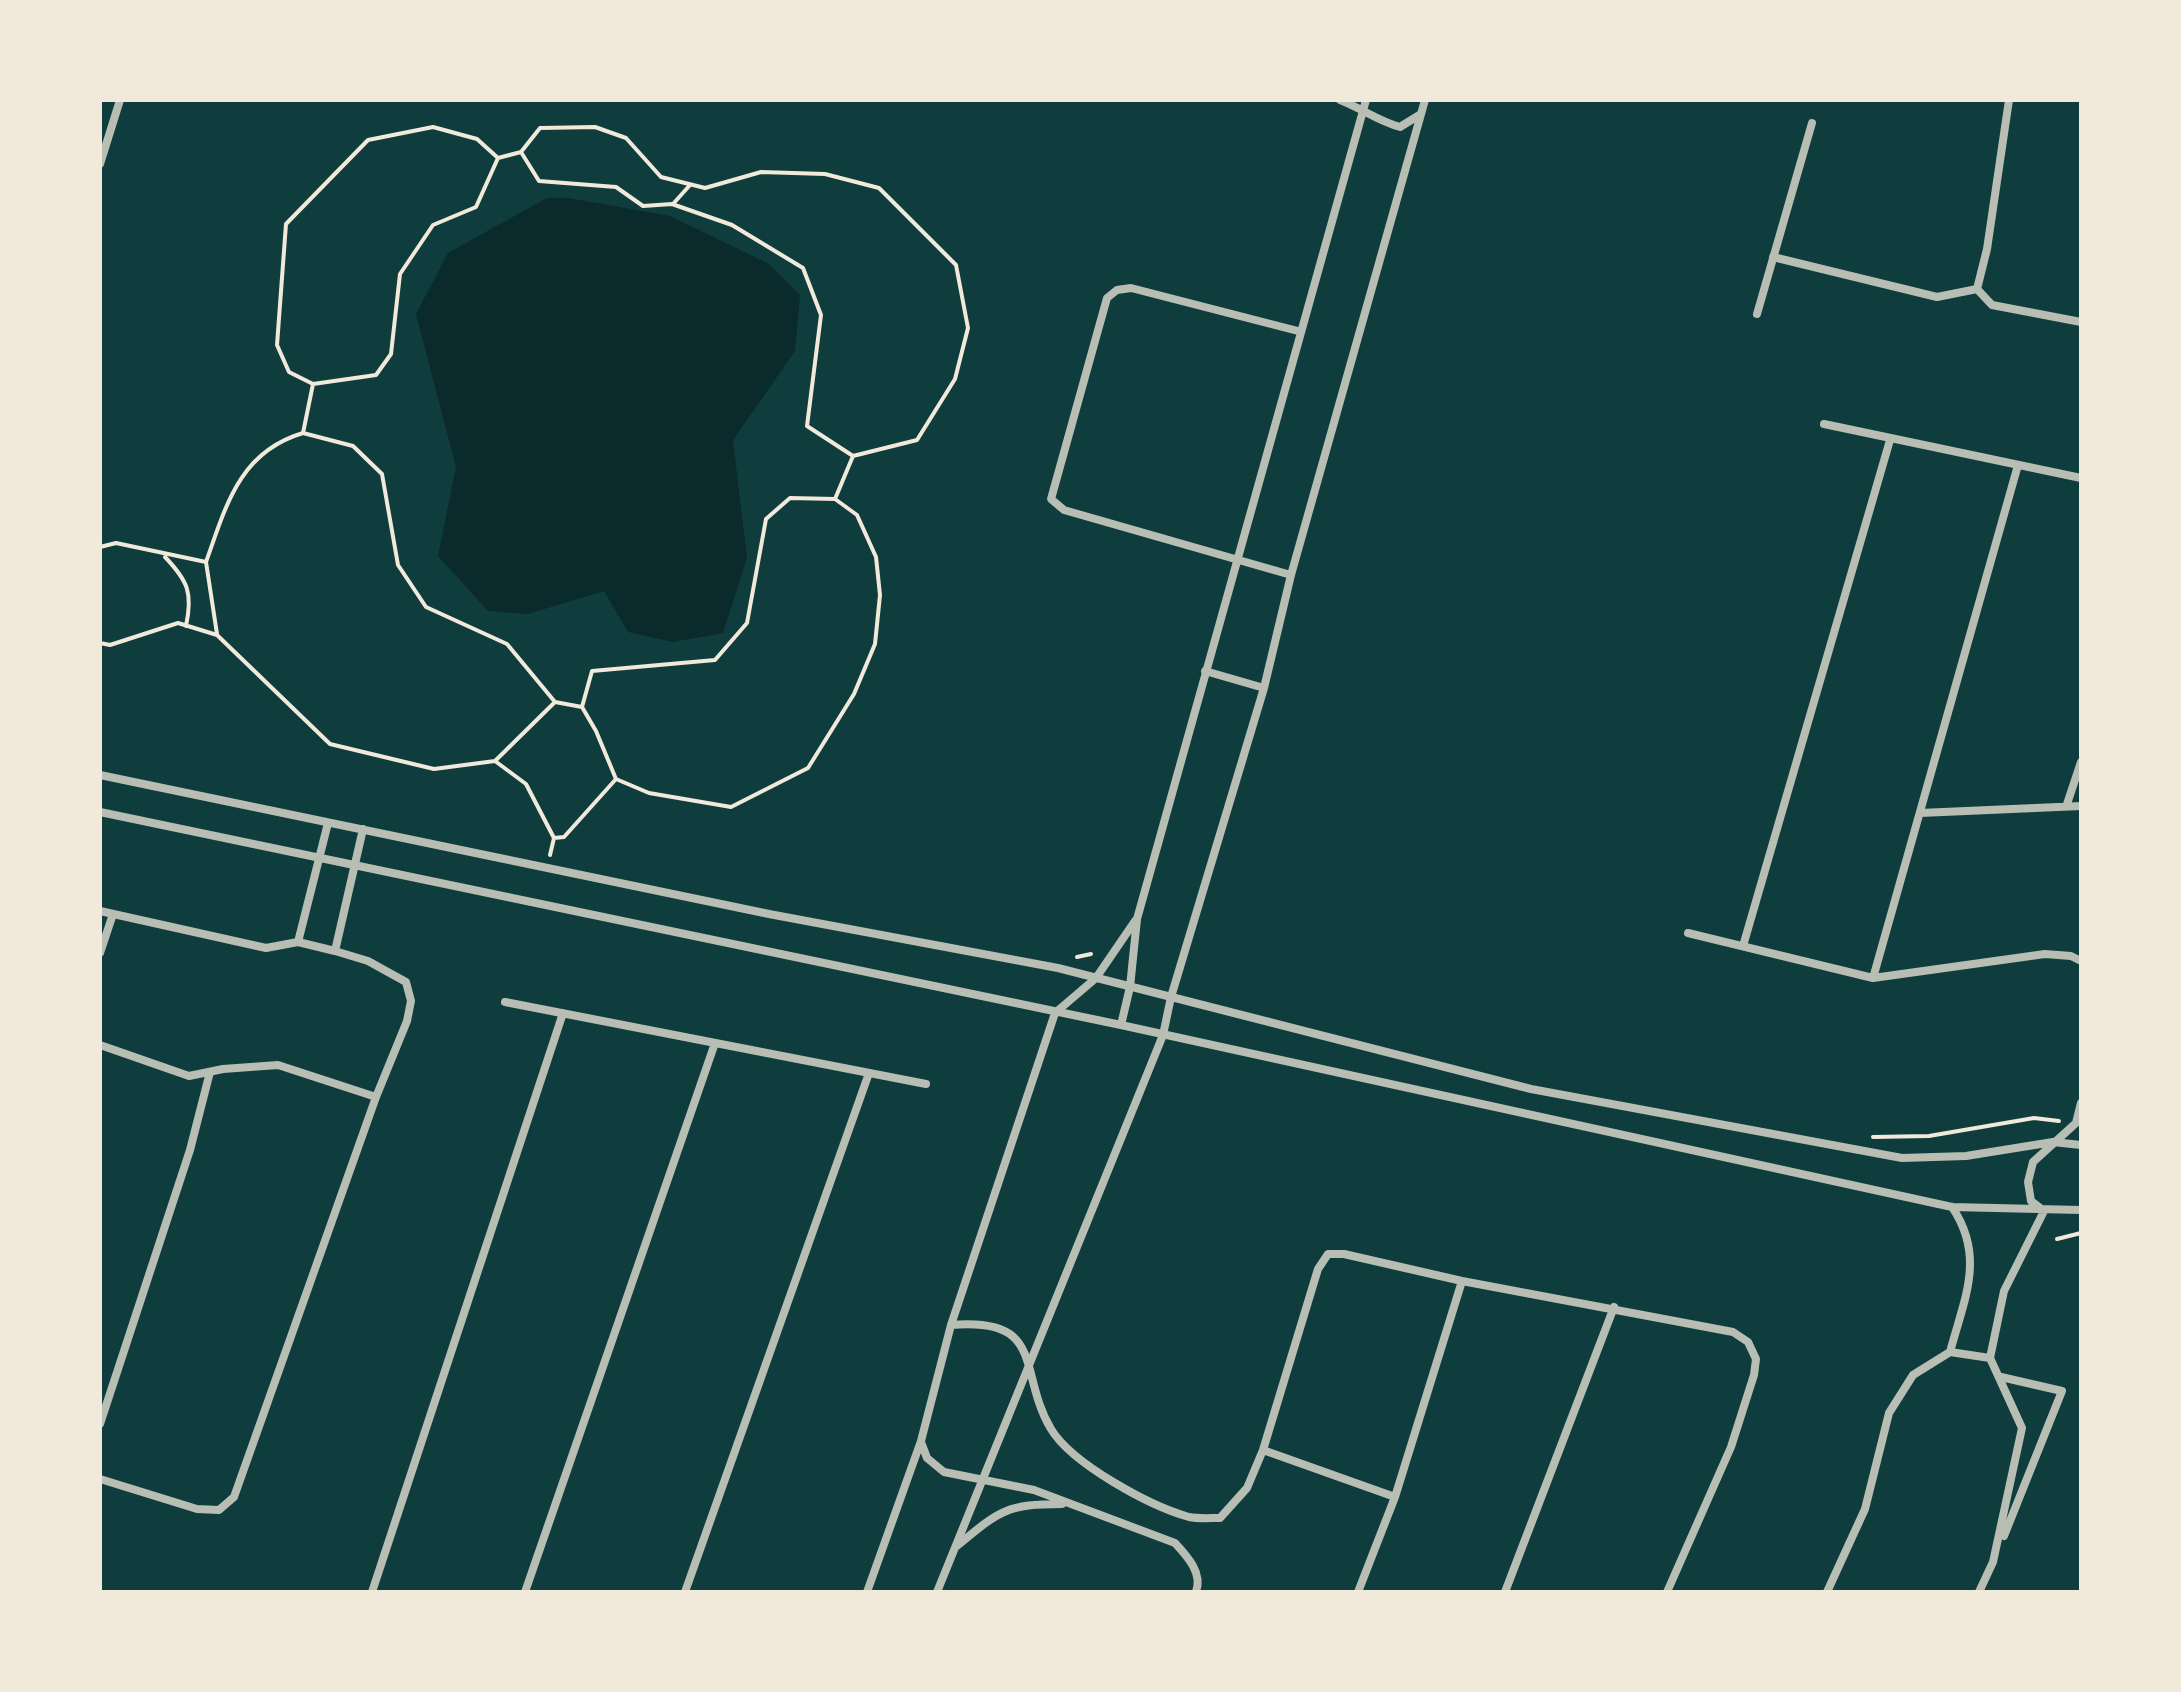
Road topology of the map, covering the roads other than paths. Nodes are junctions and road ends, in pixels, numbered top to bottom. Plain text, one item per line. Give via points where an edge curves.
1 (120, 100) edge
2 (1340, 100) edge
3 (1425, 100) edge
4 (2009, 100) edge
5 (1365, 105) edge
6 (1422, 113) junction
7 (1812, 123) dead end
8 (100, 164) edge
9 (1773, 257) junction
10 (1977, 289) junction
11 (1757, 314) dead end
12 (2081, 322) edge
13 (1298, 331) junction
14 (1824, 424) dead end
15 (1890, 440) junction
16 (2018, 465) junction
17 (2081, 478) edge
18 (1236, 559) junction
19 (1291, 575) junction
20 (1205, 671) junction
21 (1264, 688) junction
22 (2081, 762) edge
23 (100, 775) edge
24 (2067, 804) junction
25 (2081, 806) edge
26 (100, 812) edge
27 (1920, 813) junction
28 (328, 823) junction
29 (363, 829) junction
30 (319, 856) junction
31 (357, 864) junction
32 (100, 911) edge
33 (113, 914) junction
34 (1137, 919) junction
35 (1688, 933) dead end
36 (298, 942) junction
37 (1743, 946) junction
38 (335, 951) junction
39 (100, 953) edge
40 (2081, 961) edge
41 (1096, 978) junction
42 (1873, 978) junction
43 (1130, 987) junction
44 (1171, 997) junction
45 (505, 1002) dead end
46 (563, 1013) junction
47 (1055, 1013) junction
48 (1121, 1025) junction
49 (1163, 1035) junction
50 (715, 1043) junction
51 (100, 1045) edge
52 (210, 1072) junction
53 (869, 1073) junction
54 (926, 1084) dead end
55 (376, 1097) junction
56 (2081, 1103) edge
57 (2053, 1142) junction
58 (2081, 1145) edge
59 (1952, 1207) junction
60 (2081, 1210) edge
61 (2044, 1211) junction
62 (1462, 1281) junction
63 (1614, 1307) junction
64 (951, 1325) junction
65 (1950, 1352) junction
66 (1990, 1358) junction
67 (1031, 1362) junction
68 (2001, 1377) junction
69 (100, 1424) edge
70 (921, 1441) junction
71 (1263, 1450) junction
72 (100, 1479) edge
73 (983, 1479) junction
74 (1395, 1497) junction
75 (1067, 1504) junction
76 (956, 1546) junction
77 (1993, 1562) junction
78 (372, 1592) edge
79 (525, 1592) edge
80 (685, 1592) edge
81 (867, 1592) edge
82 (937, 1592) edge
83 (1196, 1592) edge
84 (1358, 1592) edge
85 (1505, 1592) edge
86 (1667, 1592) edge
87 (1827, 1592) edge
88 (1979, 1592) edge

1 - 8 street
2 - 5 street
3 - 6 street
4 - 10 street
5 - 6 street via 1379,121 1400,127
5 - 13 street
6 - 19 street
7 - 9 street
9 - 10 street via 1937,297
9 - 11 street
10 - 12 street via 1992,305 2013,312
13 - 18 street
13 - 18 street via 1131,288 1117,290 1107,298 1051,499 1064,510
14 - 15 street
15 - 16 street
15 - 37 street
16 - 17 street
16 - 27 street
18 - 19 street
18 - 20 street
19 - 21 street
20 - 21 street
20 - 34 street
21 - 44 street
22 - 24 street
23 - 28 street
24 - 25 street
24 - 27 street
26 - 30 street
27 - 42 street
28 - 29 street
28 - 30 street
29 - 31 street
29 - 41 street
30 - 31 street
30 - 36 street
31 - 38 street
31 - 47 street
32 - 33 street
33 - 36 street via 266,948
33 - 39 street
34 - 41 street
34 - 43 street
35 - 37 street
36 - 38 street
37 - 42 street
38 - 55 street via 368,961 406,982 411,1001 407,1021
40 - 42 street via 2045,954
41 - 43 street
41 - 47 street
43 - 44 street
43 - 48 street
44 - 49 street
44 - 57 street via 1531,1089 1902,1158 1966,1156
45 - 46 street
46 - 50 street
46 - 78 street
47 - 48 street
47 - 64 street
48 - 49 street
49 - 59 street
49 - 67 street
50 - 53 street
50 - 79 street
51 - 52 street via 189,1076
52 - 55 street via 278,1065
52 - 69 street via 190,1150
53 - 54 street
53 - 80 street
55 - 72 street via 234,1497 219,1510 197,1509
56 - 57 street via 2076,1123
57 - 58 street
57 - 61 street via 2033,1162 2028,1182 2031,1201
59 - 61 street
59 - 65 street via 1967,1229 1972,1250
60 - 61 street
61 - 66 street via 2004,1291
62 - 63 street
62 - 71 street via 1328,1254 1318,1269
62 - 74 street
63 - 85 street
63 - 86 street via 1733,1332 1748,1342 1756,1359 1731,1447
64 - 67 street via 985,1322 1009,1333
64 - 70 street
65 - 66 street
65 - 87 street via 1913,1375 1889,1413 1865,1509
66 - 68 street
67 - 71 street via 1052,1431 1098,1475 1190,1517 1220,1518 1247,1488
67 - 73 street
68 - 77 street via 2022,1428
68 - 77 street via 2062,1391
70 - 73 street via 927,1458 944,1472
70 - 81 street
71 - 74 street
73 - 75 street via 1034,1490
73 - 76 street
74 - 84 street
75 - 76 street via 1024,1504 998,1512
75 - 83 street via 1175,1543 1190,1560 1199,1585
76 - 82 street
77 - 88 street

